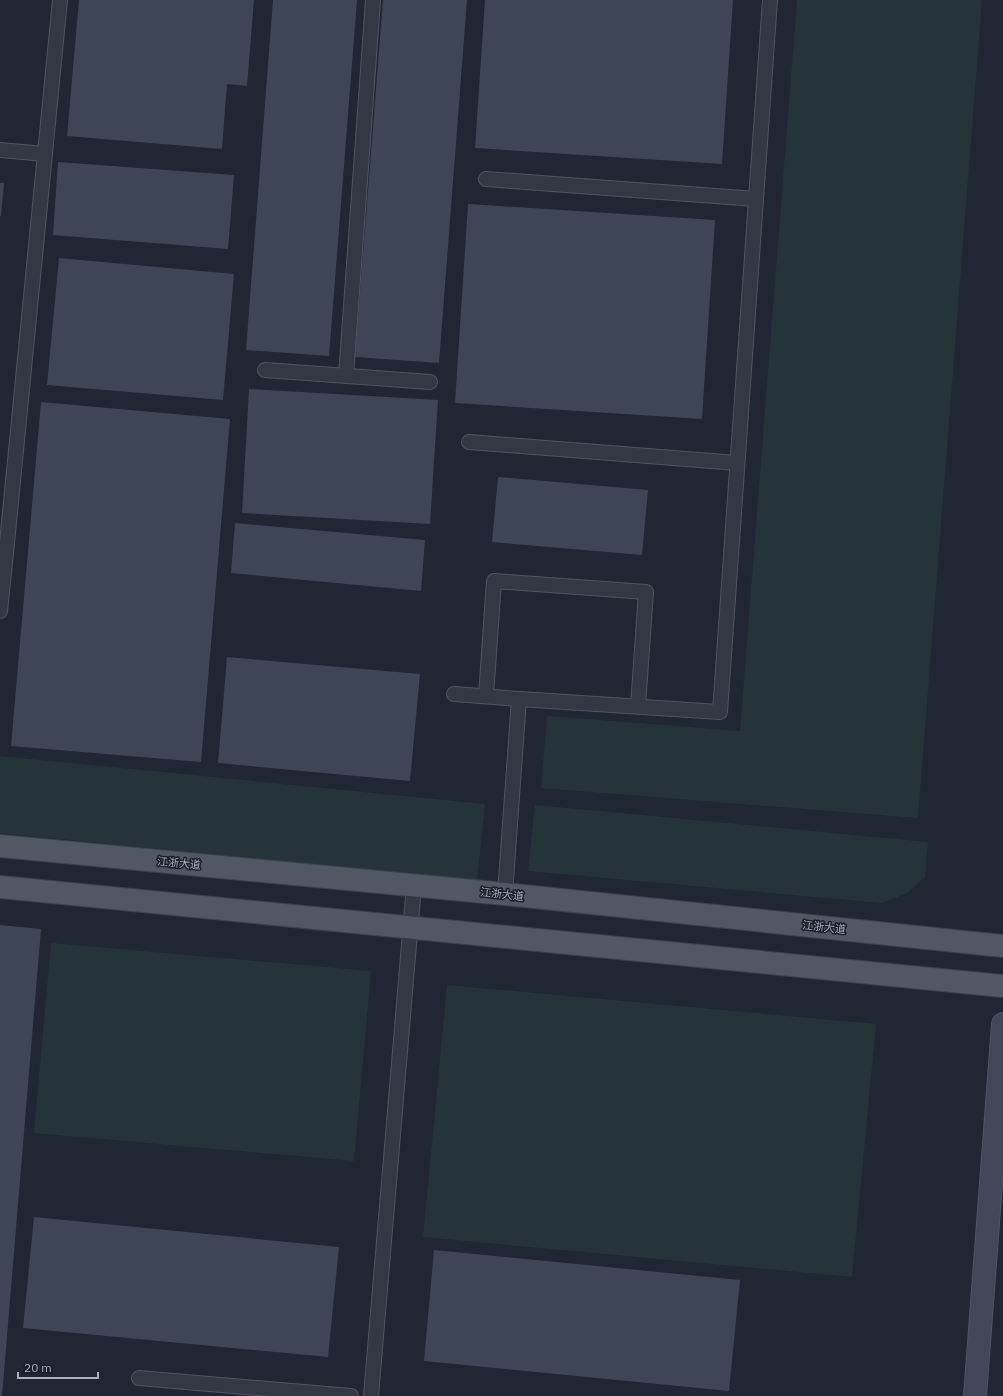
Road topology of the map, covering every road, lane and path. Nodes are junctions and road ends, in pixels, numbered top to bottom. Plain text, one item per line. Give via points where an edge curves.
1 (60, 0) edge
2 (373, 0) edge
3 (770, 0) edge
4 (0, 150) edge
5 (45, 154) junction
6 (486, 179) dead end
7 (756, 199) junction
8 (265, 370) dead end
9 (346, 376) junction
10 (430, 382) dead end
11 (469, 442) dead end
12 (738, 463) junction
13 (3, 553) edge
14 (0, 611) edge
15 (454, 694) dead end
16 (486, 696) junction
17 (519, 699) junction
18 (638, 706) junction
19 (0, 846) edge
20 (414, 885) junction
21 (0, 887) edge
22 (505, 894) junction
23 (410, 928) junction
24 (1003, 946) edge
25 (1003, 986) edge
26 (1003, 1024) edge
27 (139, 1378) dead end
28 (351, 1396) edge
29 (371, 1396) edge
30 (975, 1396) edge

1 - 5 lane
2 - 9 lane
3 - 7 lane
4 - 5 lane
5 - 13 lane
6 - 7 lane
7 - 12 lane
8 - 9 lane
9 - 10 lane
11 - 12 lane
12 - 18 lane via 720,712
13 - 14 lane
15 - 16 lane
16 - 17 lane
16 - 18 lane via 494,581 646,592
17 - 18 lane
17 - 22 lane
19 - 20 main road, 江浙大道
20 - 22 main road, 江浙大道
20 - 23 lane
21 - 23 main road
22 - 24 main road, 江浙大道
23 - 25 main road
23 - 29 lane
26 - 30 main road
27 - 28 lane

